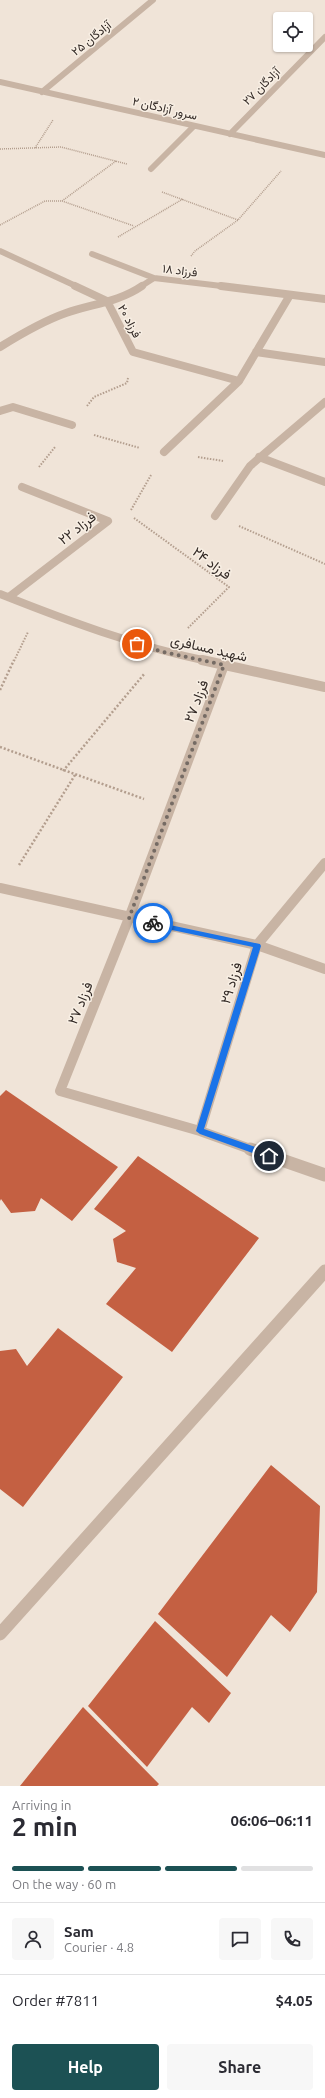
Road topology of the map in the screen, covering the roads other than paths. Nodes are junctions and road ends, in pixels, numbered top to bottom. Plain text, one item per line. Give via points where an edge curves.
1 (153, 0) edge
2 (325, 37) edge
3 (0, 82) edge
4 (42, 92) junction
5 (194, 126) junction
6 (230, 134) junction
7 (325, 155) edge
8 (151, 169) road end
9 (0, 251) edge
10 (92, 254) road end
11 (154, 278) junction
12 (290, 295) junction
13 (325, 299) edge
14 (107, 302) junction
15 (0, 347) edge
16 (256, 352) junction
17 (325, 362) edge
18 (239, 381) junction
19 (325, 402) edge
20 (0, 411) edge
21 (72, 425) dead end
22 (164, 452) road end
23 (259, 457) junction
24 (325, 482) edge
25 (22, 487) dead end
26 (215, 516) road end
27 (0, 594) edge
28 (9, 597) junction
29 (224, 665) junction
30 (325, 687) edge
31 (325, 863) edge
32 (2, 889) edge
33 (129, 918) junction
34 (257, 946) junction
35 (325, 969) edge
36 (200, 1131) junction
37 (325, 1175) edge
38 (325, 1270) edge
39 (0, 1634) edge

1 - 4 street, آزادگان ۲۵
2 - 6 street, آزادگان ۲۷
3 - 4 street, سرور آزادگان ۲
4 - 5 street, سرور آزادگان ۲
5 - 6 street, سرور آزادگان ۲
5 - 8 street
6 - 7 street, سرور آزادگان ۲
9 - 14 street
10 - 11 street
11 - 12 street, فرزاد ۱۸
11 - 14 street, فرزاد ۱۸ via 129,295
12 - 13 street, فرزاد ۱۸
12 - 16 street
14 - 15 street, فرزاد ۱۸ via 65,313 23,332
14 - 18 street, فرزاد ۲۰ via 133,352
16 - 17 street
16 - 18 street
18 - 22 street
19 - 23 street
20 - 21 street via 13,407
23 - 24 street
23 - 26 street
25 - 28 street, فرزاد ۲۲ via 108,521
27 - 28 street, شهید مسافری
28 - 29 street, شهید مسافری via 84,627 163,652
29 - 30 street, شهید مسافری
29 - 33 street, فرزاد ۲۷
31 - 34 street, فرزاد ۲۹
32 - 33 street
33 - 34 street
33 - 36 street, فرزاد ۲۷ via 60,1091
34 - 35 street
34 - 36 street, فرزاد ۲۹
36 - 37 street, فرزاد ۲۷
38 - 39 street

